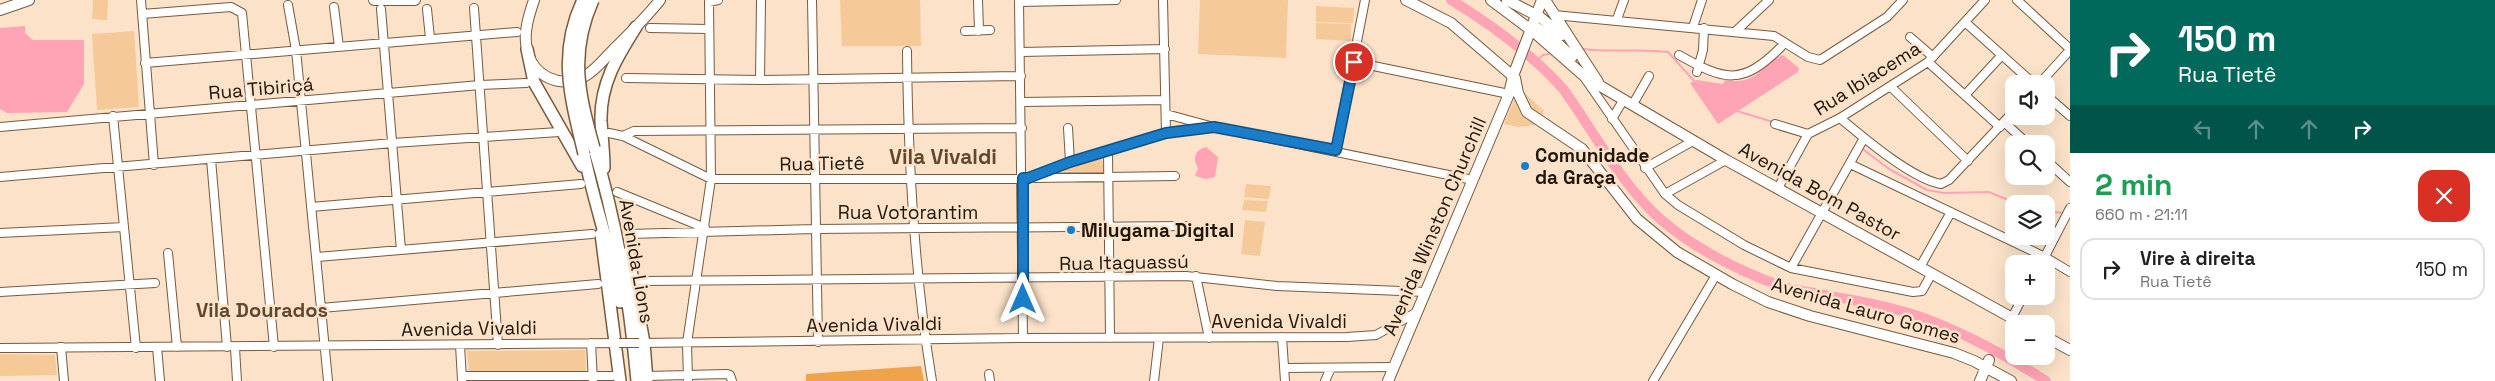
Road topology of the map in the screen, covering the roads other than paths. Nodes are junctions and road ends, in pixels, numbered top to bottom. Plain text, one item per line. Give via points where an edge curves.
1 (12, 0) edge
2 (29, 0) edge
3 (141, 0) edge
4 (374, 0) edge
5 (415, 0) edge
6 (534, 0) edge
7 (583, 0) edge
8 (593, 0) edge
9 (660, 0) edge
10 (718, 0) edge
11 (761, 0) edge
12 (812, 0) edge
13 (978, 0) edge
14 (1116, 0) edge
15 (1163, 0) edge
16 (1365, 0) edge
17 (1406, 0) edge
18 (1422, 0) edge
19 (1491, 0) edge
20 (1506, 0) edge
21 (1543, 0) edge
22 (1624, 0) edge
23 (1702, 0) edge
24 (1769, 0) edge
25 (1903, 0) edge
26 (1985, 0) edge
27 (2016, 0) edge
28 (1019, 1) edge
29 (0, 4) edge
30 (288, 4) dead end
31 (334, 7) dead end
32 (474, 8) dead end
33 (381, 9) dead end
34 (427, 9) dead end
35 (0, 10) edge
36 (142, 14) junction
37 (1554, 15) junction
38 (1617, 20) junction
39 (1965, 22) junction
40 (1535, 24) junction
41 (636, 27) junction
42 (1694, 27) junction
43 (650, 28) dead end
44 (1704, 28) junction
45 (709, 29) junction
46 (990, 30) dead end
47 (965, 31) dead end
48 (979, 31) junction
49 (1736, 31) junction
50 (517, 32) dead end
51 (476, 35) junction
52 (1910, 37) dead end
53 (430, 38) junction
54 (384, 42) junction
55 (1574, 46) junction
56 (339, 47) junction
57 (1781, 48) dead end
58 (526, 49) junction
59 (1165, 49) junction
60 (2070, 49) edge
61 (296, 50) junction
62 (907, 50) dead end
63 (1020, 52) junction
64 (246, 55) junction
65 (1679, 55) dead end
66 (2002, 55) junction
67 (1931, 60) junction
68 (1354, 62) junction
69 (145, 63) junction
70 (1698, 69) junction
71 (1583, 75) junction
72 (2024, 75) edge
73 (2047, 75) edge
74 (1021, 76) junction
75 (1515, 76) junction
76 (1649, 76) dead end
77 (626, 78) dead end
78 (814, 79) junction
79 (907, 79) junction
80 (709, 80) junction
81 (760, 80) junction
82 (526, 83) dead end
83 (1600, 84) junction
84 (480, 85) junction
85 (1891, 87) junction
86 (389, 94) junction
87 (1965, 95) junction
88 (300, 100) junction
89 (1165, 100) junction
90 (1022, 102) junction
91 (1628, 102) junction
92 (2055, 102) edge
93 (250, 105) junction
94 (149, 113) junction
95 (1166, 114) junction
96 (113, 116) junction
97 (2070, 116) edge
98 (1840, 118) junction
99 (1612, 119) junction
100 (2005, 121) edge
101 (1775, 124) dead end
102 (2002, 124) junction
103 (0, 127) edge
104 (1214, 127) junction
105 (1022, 128) junction
106 (1068, 128) dead end
107 (909, 129) junction
108 (710, 130) junction
109 (814, 130) junction
110 (560, 132) dead end
111 (609, 133) dead end
112 (1166, 133) junction
113 (1808, 134) junction
114 (2016, 135) edge
115 (483, 136) junction
116 (623, 136) junction
117 (1864, 138) junction
118 (1693, 141) junction
119 (393, 143) junction
120 (1336, 150) junction
121 (305, 151) junction
122 (589, 151) junction
123 (1108, 151) junction
124 (256, 156) junction
125 (211, 160) junction
126 (1726, 160) junction
127 (1968, 161) junction
128 (1070, 162) junction
129 (1850, 164) junction
130 (154, 165) junction
131 (1058, 166) junction
132 (118, 168) junction
133 (1645, 168) junction
134 (2055, 168) edge
135 (1108, 176) junction
136 (1175, 176) dead end
137 (0, 177) edge
138 (1061, 177) junction
139 (910, 178) junction
140 (1026, 178) junction
141 (711, 179) junction
142 (584, 180) junction
143 (604, 180) junction
144 (814, 180) junction
145 (1473, 180) junction
146 (2070, 182) edge
147 (1778, 188) junction
148 (487, 192) junction
149 (617, 192) dead end
150 (1665, 194) junction
151 (396, 200) junction
152 (311, 207) junction
153 (2070, 208) edge
154 (605, 209) junction
155 (1822, 212) junction
156 (1950, 212) junction
157 (671, 215) junction
158 (2068, 223) edge
159 (124, 226) junction
160 (1187, 226) dead end
161 (1109, 227) junction
162 (914, 228) junction
163 (1022, 228) junction
164 (705, 229) junction
165 (814, 229) junction
166 (672, 231) junction
167 (0, 233) edge
168 (592, 234) dead end
169 (629, 234) dead end
170 (491, 243) junction
171 (401, 250) junction
172 (168, 253) dead end
173 (2033, 255) edge
174 (2046, 255) edge
175 (317, 257) junction
176 (2055, 265) edge
177 (1920, 267) junction
178 (1791, 268) junction
179 (2070, 272) edge
180 (1932, 274) junction
181 (1716, 275) junction
182 (1196, 276) junction
183 (917, 278) junction
184 (1109, 278) junction
185 (1023, 279) junction
186 (816, 280) junction
187 (642, 282) dead end
188 (696, 282) junction
189 (154, 283) dead end
190 (598, 284) dead end
191 (129, 285) junction
192 (0, 292) edge
193 (1426, 292) junction
194 (494, 293) junction
195 (321, 308) junction
196 (1417, 312) junction
197 (2007, 315) edge
198 (1282, 337) junction
199 (1023, 338) junction
200 (1110, 338) junction
201 (1159, 338) junction
202 (1209, 338) junction
203 (925, 340) junction
204 (818, 342) junction
205 (2055, 342) edge
206 (591, 343) junction
207 (618, 343) junction
208 (641, 343) junction
209 (687, 343) junction
210 (460, 345) junction
211 (498, 345) junction
212 (325, 346) junction
213 (61, 347) junction
214 (157, 347) junction
215 (177, 347) junction
216 (231, 347) junction
217 (274, 347) junction
218 (0, 348) edge
219 (136, 348) junction
220 (2070, 350) edge
221 (1988, 364) junction
222 (1394, 367) junction
223 (1285, 368) junction
224 (1331, 368) junction
225 (688, 377) edge
226 (462, 379) edge
227 (593, 379) edge
228 (616, 379) edge
229 (643, 379) edge
230 (64, 381) edge
231 (160, 381) edge
232 (237, 381) edge
233 (328, 381) edge
234 (630, 381) edge
235 (732, 381) edge
236 (932, 381) edge
237 (1154, 381) edge
238 (1285, 381) edge
239 (1325, 381) edge
240 (1388, 381) edge
241 (1653, 381) edge
242 (1980, 381) edge
243 (2011, 381) edge

1 - 29 main road
2 - 35 main road
3 - 36 street
4 - 5 main road
6 - 58 main road
7 - 122 highway, bridge via 572,32 567,68 570,101
8 - 122 highway, bridge via 580,40 578,72
9 - 41 main road
10 - 45 street via 709,2
11 - 81 street
12 - 78 street
13 - 48 street
14 - 28 street
15 - 59 street
16 - 68 street
17 - 75 main road via 1451,23
18 - 75 main road via 1463,24
19 - 40 main road
20 - 40 main road
21 - 37 main road, Avenida Bom Pastor
21 - 40 main road, Avenida Winston Churchill
22 - 38 street
23 - 42 street
24 - 49 street
25 - 49 street via 1887,17 1820,60 1808,57 1774,36
26 - 39 street, Rua Ibiacema
27 - 60 street
28 - 63 street
30 - 61 street
31 - 56 street
32 - 51 street
33 - 54 street
34 - 53 street
36 - 64 street via 231,7 242,13
36 - 69 street
37 - 38 street
37 - 55 main road, Avenida Bom Pastor
38 - 42 street
39 - 66 street
39 - 67 street, Rua Ibiacema
40 - 55 main road, Avenida Bom Pastor
40 - 71 main road, Avenida Bom Pastor
40 - 75 main road, Avenida Winston Churchill
40 - 83 main road
41 - 58 main road via 589,73 571,82 558,82 544,76
41 - 143 highway via 614,63 604,91 601,120
42 - 44 street
43 - 45 street
44 - 49 street
44 - 70 street
45 - 80 street
46 - 48 street
47 - 48 street
50 - 51 street
51 - 53 street
51 - 84 street
52 - 67 street
53 - 54 street
54 - 56 street
54 - 86 street
55 - 83 main road, Avenida Bom Pastor
56 - 61 street
57 - 70 street via 1762,66 1738,76
58 - 142 highway via 534,82
59 - 63 street
59 - 89 street
60 - 73 street
61 - 64 street
61 - 88 street
62 - 79 street
63 - 74 street
64 - 69 street
64 - 93 street
65 - 70 street
66 - 72 street
66 - 87 street
67 - 85 street, Rua Ibiacema
67 - 87 street
68 - 75 street
68 - 120 street
69 - 94 street
71 - 83 main road, Avenida Bom Pastor
71 - 99 street
74 - 79 street
74 - 90 street
75 - 145 main road, Avenida Winston Churchill
75 - 181 main road, Avenida Lauro Gomes via 1518,93 1528,112 1582,149 1643,225 1669,246
76 - 91 street
77 - 80 street
78 - 79 street
78 - 81 street
78 - 109 street
79 - 107 street
80 - 81 street
80 - 108 street
82 - 84 street, Rua Tibiriçá
83 - 91 main road, Avenida Bom Pastor
84 - 86 street, Rua Tibiriçá
84 - 115 street
85 - 98 street, Rua Ibiacema
85 - 127 street
86 - 88 street, Rua Tibiriçá
86 - 119 street
87 - 102 street
88 - 93 street, Rua Tibiriçá
88 - 121 street
89 - 90 street
89 - 95 street
90 - 105 street
91 - 99 street
91 - 118 main road, Avenida Bom Pastor
92 - 97 street
93 - 94 street, Rua Tibiriçá
93 - 124 street
94 - 96 street, Rua Tibiriçá
94 - 130 street
95 - 104 street
95 - 112 street
96 - 103 street, Rua Tibiriçá
96 - 132 street
98 - 113 street, Rua Ibiacema
98 - 117 street
99 - 133 street
100 - 102 street
101 - 113 street, Rua Ibiacema
102 - 114 street
102 - 127 street
104 - 112 street, Rua Tietê
104 - 120 street, Rua Tietê
105 - 107 street
105 - 140 street
106 - 128 street
107 - 109 street
107 - 139 street
108 - 109 street
108 - 116 street via 631,132
108 - 141 street
109 - 144 street
110 - 115 street
111 - 116 street, Rua Tietê
112 - 123 street, Rua Tietê
113 - 147 street
115 - 119 street
115 - 148 street
116 - 141 street, Rua Tietê
117 - 127 street via 1917,174 1942,184
117 - 129 street
118 - 126 main road, Avenida Bom Pastor
118 - 133 street
119 - 121 street
119 - 151 street
120 - 145 street, Rua Tietê
121 - 124 street
121 - 152 street
122 - 142 highway, Avenida Lions
122 - 143 highway, Avenida Lions
123 - 128 street, Rua Tietê
123 - 135 street
124 - 125 street
124 - 217 street
125 - 130 street
125 - 216 street
126 - 147 main road, Avenida Bom Pastor
126 - 150 street
128 - 131 street, Rua Tietê
129 - 155 street
129 - 156 street
130 - 132 street
131 - 138 street
131 - 140 street, Rua Tietê
132 - 137 street
132 - 159 street
133 - 150 street
134 - 146 street
135 - 136 street
135 - 138 street
135 - 161 street
138 - 140 street
139 - 140 street, Rua Tietê
139 - 144 street, Rua Tietê
139 - 162 street
140 - 163 street
141 - 144 street, Rua Tietê
141 - 164 street
142 - 148 street
142 - 154 highway, Avenida Lions
143 - 154 highway, Avenida Lions
144 - 165 street
145 - 193 main road, Avenida Winston Churchill
147 - 155 main road, Avenida Bom Pastor
148 - 151 street
148 - 170 street
149 - 157 street
150 - 178 street via 1744,245
151 - 152 street
151 - 171 street
152 - 175 street
153 - 158 street
154 - 207 highway via 603,262
154 - 208 highway via 626,243
154 - 229 highway, Avenida Lions via 620,249
154 - 234 highway, Avenida Lions
155 - 177 main road, Avenida Bom Pastor
155 - 178 street
156 - 173 street
156 - 177 street
157 - 164 street
157 - 166 street via 676,224
158 - 174 street
159 - 167 street
159 - 191 street
160 - 161 street, Rua Votorantim
161 - 163 street, Rua Votorantim
161 - 184 street
162 - 163 street, Rua Votorantim
162 - 165 street, Rua Votorantim
162 - 183 street
163 - 185 street
164 - 165 street, Rua Votorantim
164 - 166 street, Rua Votorantim
164 - 188 street
165 - 186 street
166 - 169 street, Rua Votorantim
168 - 170 street
170 - 171 street
170 - 194 street
171 - 175 street
172 - 215 street
175 - 195 street
176 - 179 street
177 - 180 main road, Avenida Bom Pastor
178 - 180 street via 1916,293 1922,291
180 - 197 main road, Avenida Bom Pastor
181 - 221 main road, Avenida Lauro Gomes via 1752,295 1785,308
181 - 241 street
182 - 184 street, Rua Itaguassú
182 - 193 street, Rua Itaguassú via 1277,286
182 - 202 street
183 - 185 street, Rua Itaguassú
183 - 186 street, Rua Itaguassú
183 - 203 street
184 - 185 street, Rua Itaguassú
184 - 200 street
185 - 199 street
186 - 188 street, Rua Itaguassú
186 - 204 street
187 - 188 street, Rua Itaguassú
188 - 209 street
189 - 191 street
190 - 194 street
191 - 192 street
191 - 219 street
193 - 196 main road, Avenida Winston Churchill
194 - 195 street
194 - 211 street
195 - 212 street
196 - 198 street, Avenida Vivaldi via 1369,336
196 - 222 main road, Avenida Winston Churchill
198 - 202 street, Avenida Vivaldi
198 - 223 street
199 - 200 street, Avenida Vivaldi
199 - 203 street, Avenida Vivaldi
200 - 201 street, Avenida Vivaldi
201 - 202 street, Avenida Vivaldi
201 - 237 street
203 - 204 street, Avenida Vivaldi
203 - 236 street
204 - 209 street, Avenida Vivaldi
205 - 220 main road
206 - 207 street, Avenida Vivaldi
206 - 211 street, Avenida Vivaldi
206 - 227 street
207 - 208 street, Avenida Vivaldi, bridge
207 - 228 highway
208 - 209 street, Avenida Vivaldi
208 - 229 highway
209 - 225 street
210 - 211 street, Avenida Vivaldi
210 - 212 street, Avenida Vivaldi
210 - 226 street
212 - 217 street, Avenida Vivaldi
212 - 233 street
213 - 218 street, Avenida Vivaldi
213 - 219 street, Avenida Vivaldi
213 - 230 street
214 - 215 street, Avenida Vivaldi
214 - 219 street, Avenida Vivaldi
214 - 231 street
215 - 216 street, Avenida Vivaldi
216 - 217 street, Avenida Vivaldi
216 - 232 street
221 - 242 main road
221 - 243 main road, Avenida Lauro Gomes
222 - 224 street
222 - 240 main road, Avenida Winston Churchill
223 - 224 street
223 - 238 street
224 - 239 street
225 - 229 street
225 - 235 street via 727,374
226 - 227 street
227 - 228 street

